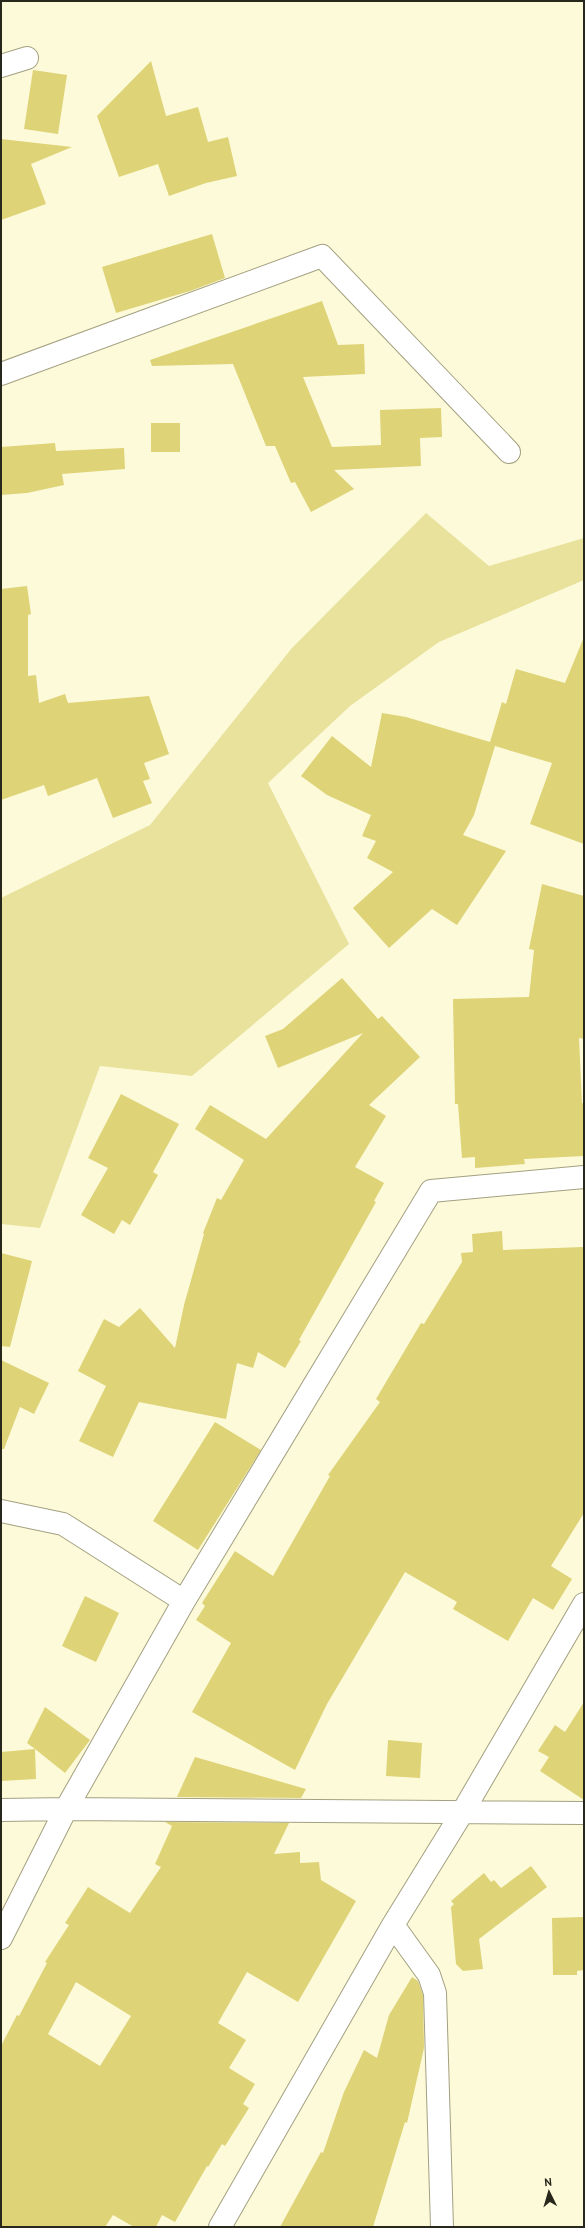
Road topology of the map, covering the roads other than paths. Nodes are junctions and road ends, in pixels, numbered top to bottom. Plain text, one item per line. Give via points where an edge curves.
1 (27, 58) dead end
2 (1, 66) edge
3 (1, 374) edge
4 (509, 452) dead end
5 (584, 1177) edge
6 (1, 1511) edge
7 (184, 1601) junction
8 (584, 1604) edge
9 (66, 1809) junction
10 (1, 1810) edge
11 (462, 1813) junction
12 (584, 1813) edge
13 (393, 1925) junction
14 (1, 1938) edge
15 (220, 2227) edge
16 (442, 2227) edge

1 - 2 street
3 - 4 street via 322,256
5 - 7 street via 431,1191
6 - 7 street via 63,1524
7 - 9 street
8 - 11 street
9 - 10 street
9 - 11 street
9 - 14 street
11 - 12 street
11 - 13 street
13 - 15 street
13 - 16 street via 429,1975 435,1993

